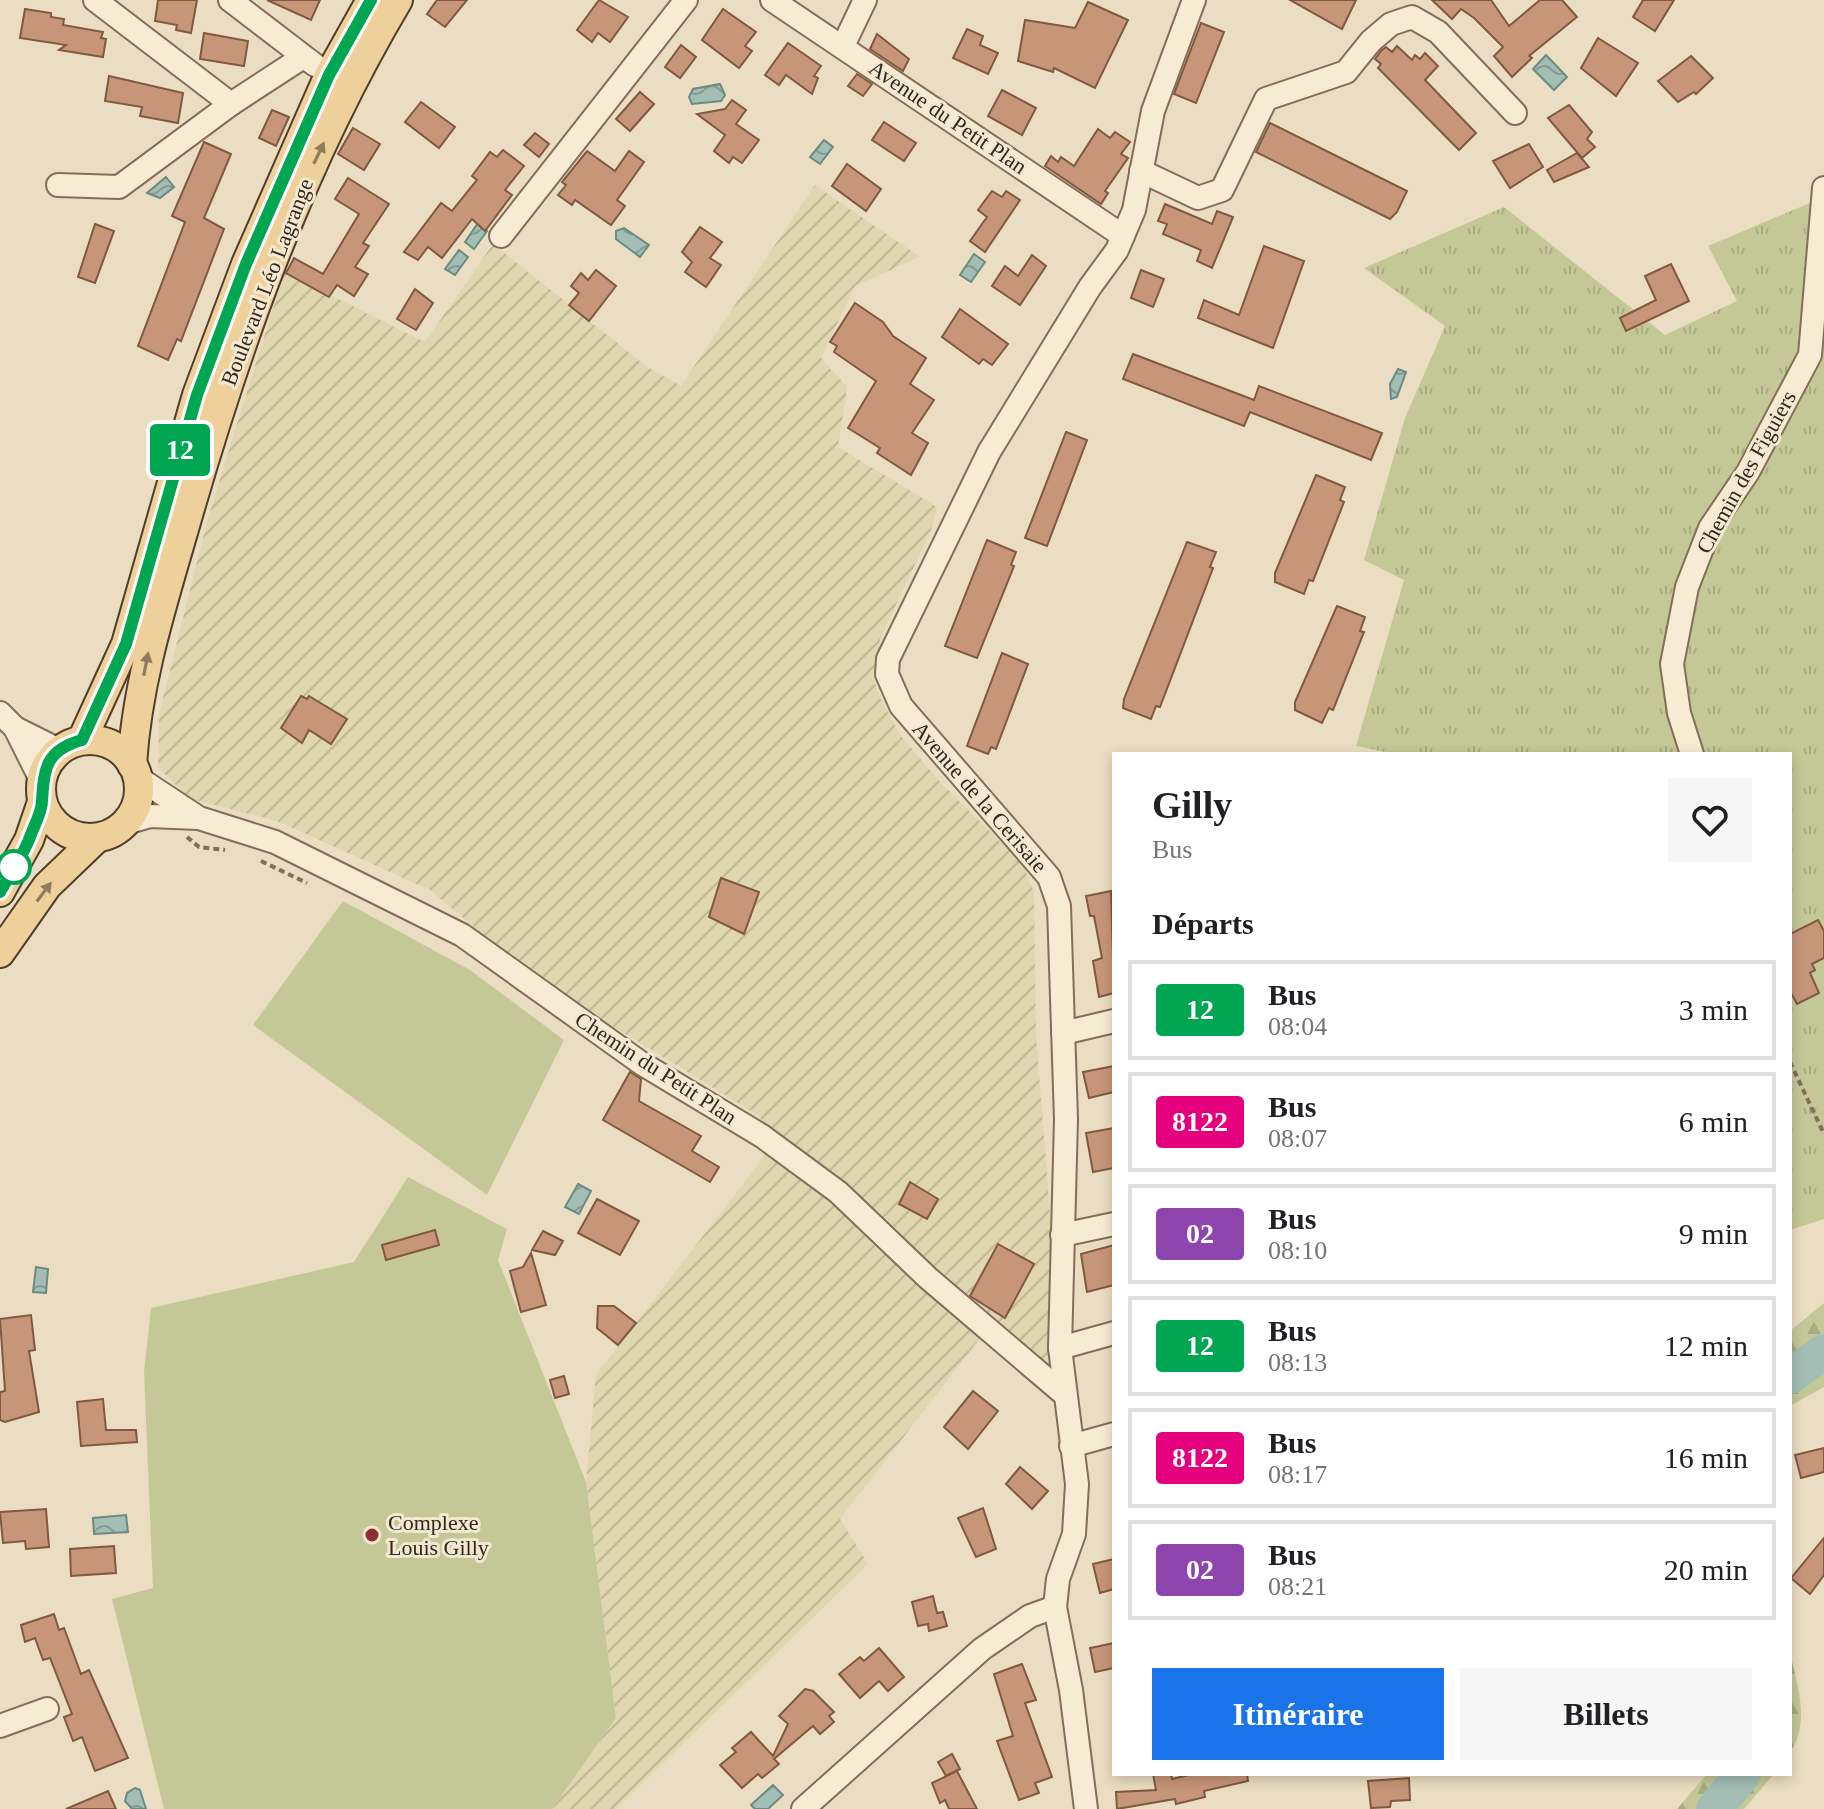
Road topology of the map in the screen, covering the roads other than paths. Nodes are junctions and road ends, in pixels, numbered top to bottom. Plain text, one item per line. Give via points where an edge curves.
1 (95, 0) edge
2 (230, 0) edge
3 (371, 0) edge
4 (398, 0) edge
5 (686, 0) edge
6 (772, 0) edge
7 (865, 0) edge
8 (1194, 0) edge
9 (843, 46) junction
10 (303, 57) junction
11 (329, 75) junction
12 (231, 104) junction
13 (1515, 113) dead end
14 (1141, 171) junction
15 (58, 185) dead end
16 (1824, 188) edge
17 (501, 236) dead end
18 (1123, 236) junction
19 (7, 720) edge
20 (71, 745) junction
21 (1691, 752) edge
22 (135, 771) junction
23 (42, 791) junction
24 (126, 823) junction
25 (192, 826) junction
26 (97, 838) junction
27 (0, 892) edge
28 (0, 953) edge
29 (1112, 1021) edge
30 (1063, 1033) junction
31 (1112, 1224) edge
32 (1062, 1235) junction
33 (1112, 1334) edge
34 (1060, 1348) junction
35 (1064, 1394) junction
36 (1112, 1435) edge
37 (1071, 1446) junction
38 (1055, 1607) junction
39 (47, 1709) dead end
40 (0, 1726) edge
41 (803, 1809) edge
42 (1086, 1809) edge

1 - 12 street
2 - 10 street
3 - 11 main road, Boulevard Léo Lagrange
22 -> 4 main road, Boulevard Léo Lagrange via 150,647 222,397 306,179
5 - 17 street
6 - 9 street, Avenue du Petit Plan
7 - 9 street
8 - 14 street, Avenue de la Cerisaie via 1153,111
9 - 18 street, Avenue du Petit Plan
10 - 11 street
10 - 12 street
11 - 20 main road, Boulevard Léo Lagrange via 270,204 202,381 126,644
12 - 15 street via 119,187
13 - 14 street via 1438,32 1412,17 1391,24 1346,72 1266,99 1222,190 1198,198
14 - 18 street, Avenue de la Cerisaie
16 - 21 street, Chemin des Figuiers via 1810,355 1748,472 1710,528 1687,587 1672,664
18 - 30 street, Avenue de la Cerisaie via 989,452 888,659 887,674 901,706 1056,889
19 - 20 street
19 - 23 street
20 - 22 main road via 111,745
20 - 23 main road via 48,763
22 - 24 main road via 138,801
22 - 25 street, Chemin du Petit Plan
23 - 26 main road via 57,826 83,838
23 - 27 main road via 29,840
24 - 25 street, Chemin du Petit Plan via 150,816
24 - 26 main road
25 - 35 street, Chemin du Petit Plan via 275,842 462,935 641,1063 762,1136 838,1192 928,1278
28 -> 26 main road via 47,886
29 - 30 street
30 - 32 street, Avenue de la Cerisaie
31 - 32 street
32 - 34 street, Avenue de la Cerisaie
33 - 34 street
34 - 35 street, Avenue de la Cerisaie
35 - 37 street, Avenue de la Cerisaie
36 - 37 street
37 - 38 street, Avenue de la Cerisaie via 1077,1484 1074,1534 1058,1579
38 - 41 street via 1030,1616 982,1649
38 - 42 street, Avenue de la Cerisaie
39 - 40 street

